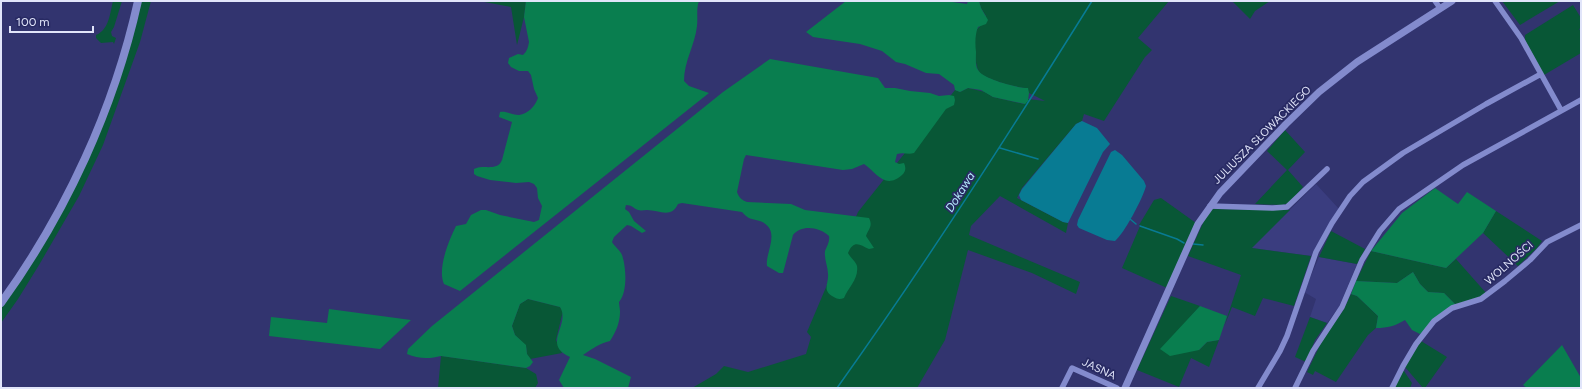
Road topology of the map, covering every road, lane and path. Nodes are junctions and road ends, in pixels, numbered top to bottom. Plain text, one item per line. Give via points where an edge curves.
1 (138, 1) edge
2 (1435, 1) edge
3 (1452, 1) edge
4 (1495, 1) edge
5 (1440, 8) junction
6 (1541, 74) junction
7 (1581, 100) edge
8 (1561, 110) junction
9 (1325, 169) dead end
10 (1210, 206) junction
11 (1581, 225) edge
12 (1, 303) edge
13 (1062, 388) edge
14 (1117, 388) edge
15 (1125, 388) edge
16 (1258, 388) edge
17 (1295, 388) edge
18 (1392, 388) edge

1 - 12 main road via 116,78 87,155 51,225
2 - 5 street
3 - 5 street, JULIUSZA SŁOWACKIEGO
4 - 6 street via 1517,32
5 - 10 street, JULIUSZA SŁOWACKIEGO via 1357,62 1319,92
6 - 8 street
6 - 16 street via 1402,153 1363,182 1350,196 1316,252 1287,336
7 - 8 street
8 - 17 street via 1463,165 1398,209 1380,231 1362,260 1342,307 1313,351
9 - 10 street via 1286,207
10 - 15 street, JULIUSZA SŁOWACKIEGO via 1198,224
11 - 18 street, WOLNOŚCI via 1547,242 1530,260 1481,299 1452,308 1434,321 1402,366
13 - 14 street, JASNA via 1072,368

